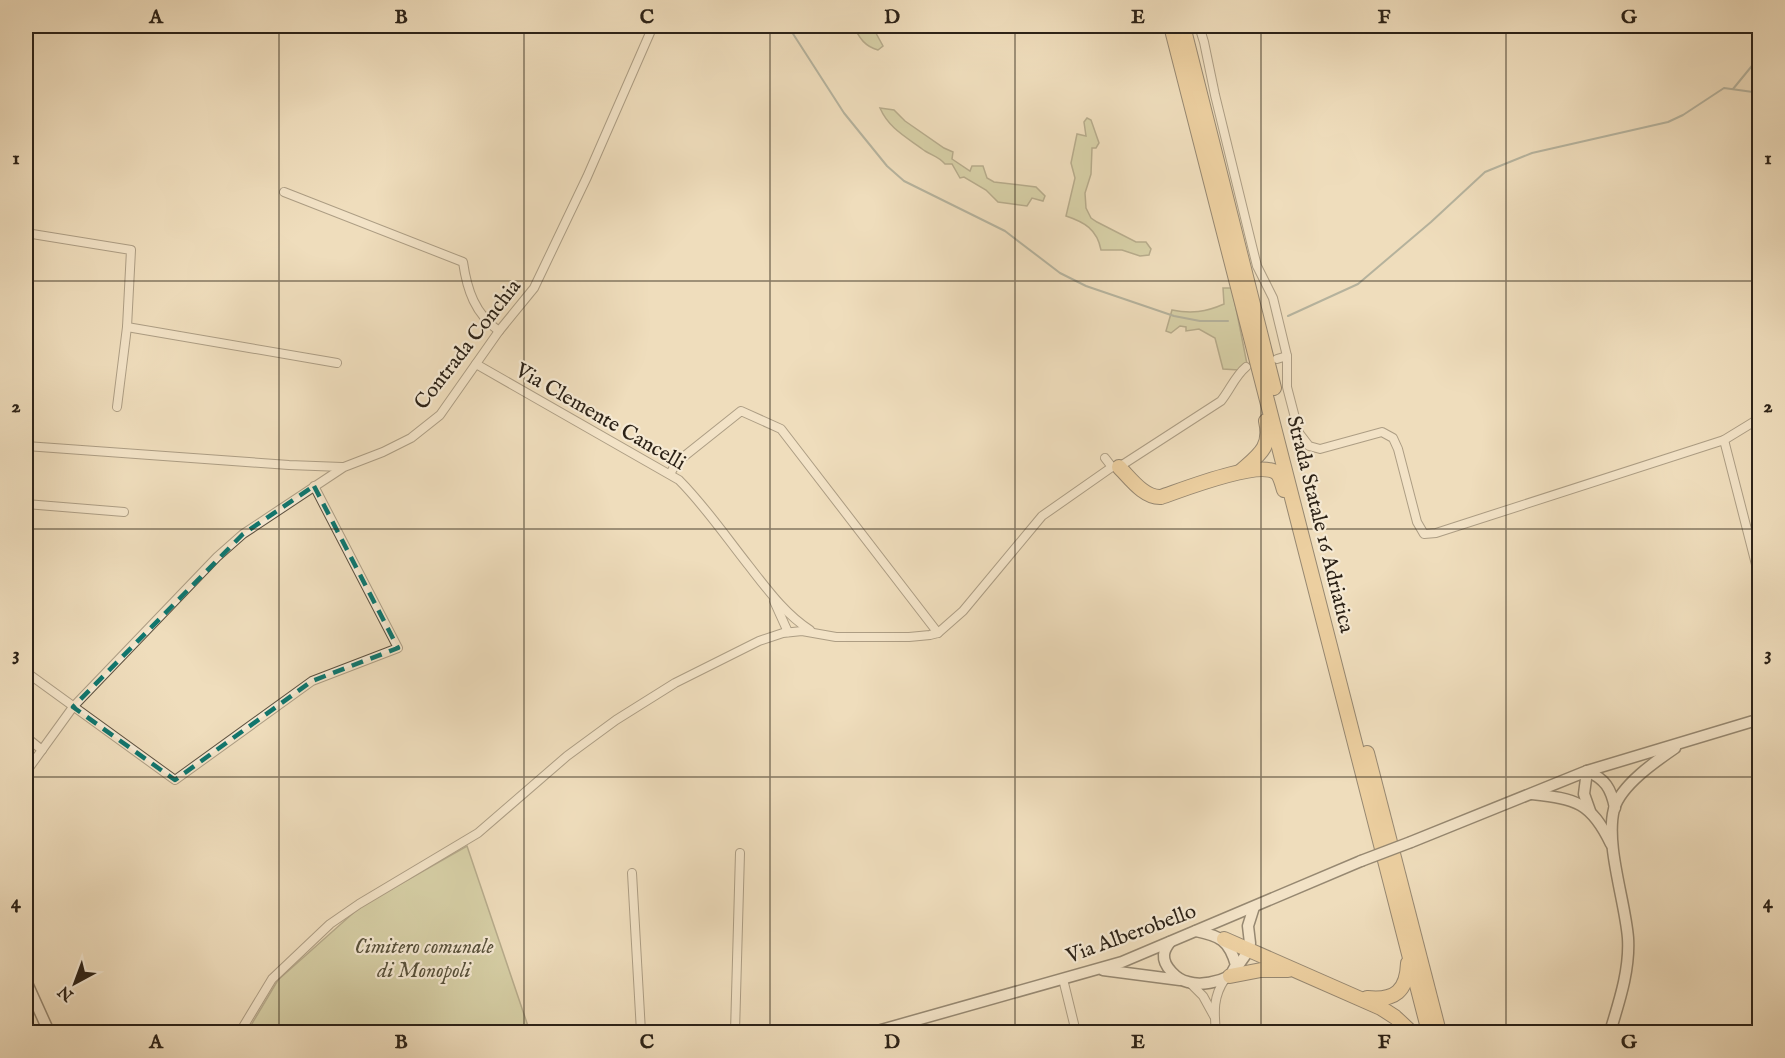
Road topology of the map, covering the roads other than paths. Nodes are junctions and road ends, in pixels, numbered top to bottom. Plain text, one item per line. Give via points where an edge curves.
1 (27, 26) edge
2 (653, 26) edge
3 (1171, 26) edge
4 (1183, 26) edge
5 (1199, 26) edge
6 (26, 31) edge
7 (284, 192) dead end
8 (26, 233) edge
9 (126, 327) junction
10 (499, 331) junction
11 (1287, 356) junction
12 (1277, 359) dead end
13 (337, 363) dead end
14 (476, 364) junction
15 (1253, 368) junction
16 (117, 407) dead end
17 (1760, 418) edge
18 (1724, 440) junction
19 (26, 446) edge
20 (1105, 458) dead end
21 (344, 467) junction
22 (1115, 467) junction
23 (1241, 471) junction
24 (670, 474) junction
25 (314, 486) junction
26 (26, 504) edge
27 (124, 512) dead end
28 (1311, 569) junction
29 (1760, 580) edge
30 (768, 592) junction
31 (780, 613) junction
32 (790, 615) junction
33 (791, 632) junction
34 (814, 633) junction
35 (938, 633) junction
36 (776, 635) junction
37 (26, 672) edge
38 (73, 707) junction
39 (1760, 719) edge
40 (26, 737) edge
41 (1683, 742) junction
42 (42, 750) junction
43 (1587, 771) junction
44 (26, 772) edge
45 (1528, 794) junction
46 (1615, 808) junction
47 (1590, 811) junction
48 (740, 853) dead end
49 (1615, 853) junction
50 (632, 873) dead end
51 (1254, 907) junction
52 (1196, 931) junction
53 (1224, 939) junction
54 (1170, 942) junction
55 (1408, 949) junction
56 (1249, 950) junction
57 (1097, 969) junction
58 (1293, 970) junction
59 (1230, 975) junction
60 (1063, 979) junction
61 (26, 981) edge
62 (1186, 982) junction
63 (1356, 996) junction
64 (1214, 1018) junction
65 (48, 1032) edge
66 (240, 1032) edge
67 (641, 1032) edge
68 (735, 1032) edge
69 (874, 1032) edge
70 (1076, 1032) edge
71 (1216, 1032) edge
72 (1411, 1032) edge
73 (1429, 1032) edge
74 (1439, 1032) edge
75 (1610, 1032) edge

1 - 6 main road
2 - 10 street, Contrada Conchia via 534,288
3 - 15 highway, Strada Statale 16 Adriatica
4 - 74 highway, Strada Statale 16 Adriatica
5 - 11 street via 1257,266 1273,298
7 - 10 street via 463,261 474,303 485,321
8 - 9 street via 131,250
9 - 13 street
9 - 16 street
10 - 14 street, Contrada Conchia
11 - 12 street
11 - 18 street via 1287,387 1299,434 1309,446 1320,449 1382,432 1393,438 1424,534
14 - 21 street, Contrada Conchia via 440,415 411,438
14 - 24 street, Via Clemente Cancelli
15 - 22 street via 1239,372 1221,400
15 - 23 highway via 1269,434 1267,444
15 - 28 highway, Strada Statale 16 Adriatica
17 - 18 street
18 - 29 street
19 - 21 street
20 - 22 street
21 - 25 street, Contrada Conchia
22 - 23 highway via 1154,498
22 - 35 street via 1042,516 963,611
23 - 28 highway via 1263,469 1278,474 1298,548
24 - 30 street, Via Clemente Cancelli via 694,496
24 - 35 street via 677,462 741,411 781,429
25 - 38 street, Contrada Conchia via 243,534 217,557
25 - 38 street via 398,648 312,681 175,780
26 - 27 street
28 - 55 highway, Strada Statale 16 Adriatica
30 - 31 street
30 - 32 street
31 - 33 street
31 - 36 street
32 - 33 street via 794,627
32 - 34 street
33 - 34 street
33 - 36 street
34 - 35 street via 836,637 909,637
36 - 66 street via 675,683 616,720 567,756 478,833 330,924 272,980
37 - 38 street
38 - 42 street, Contrada Conchia
39 - 41 main road, Via Alberobello
40 - 42 street
41 - 43 main road, Via Alberobello
41 - 46 main road via 1645,769
42 - 44 street, Contrada Conchia
43 - 45 main road, Via Alberobello
43 - 46 main road via 1607,783
43 - 47 main road via 1584,794
45 - 47 main road via 1568,798
45 - 51 main road, Via Alberobello, bridge
46 - 49 main road
47 - 49 main road
48 - 68 street
49 - 75 main road via 1628,938 1621,996
50 - 67 street
51 - 52 main road, Via Alberobello
51 - 56 main road via 1248,926
52 - 53 main road
52 - 54 main road, Via Alberobello
53 - 56 highway
53 - 59 main road via 1233,956
54 - 57 main road, Via Alberobello
54 - 62 main road via 1164,962
55 - 63 highway via 1401,990 1379,999
55 - 73 highway, Strada Statale 16 Adriatica
56 - 58 highway
56 - 59 main road
57 - 60 main road, Via Alberobello
57 - 62 main road
58 - 59 highway
58 - 63 highway
59 - 62 main road via 1207,983
59 - 64 street via 1215,998
60 - 69 main road, Via Alberobello
60 - 70 street
61 - 65 main road
62 - 64 street via 1203,996
63 - 72 highway via 1395,1017
64 - 71 street

